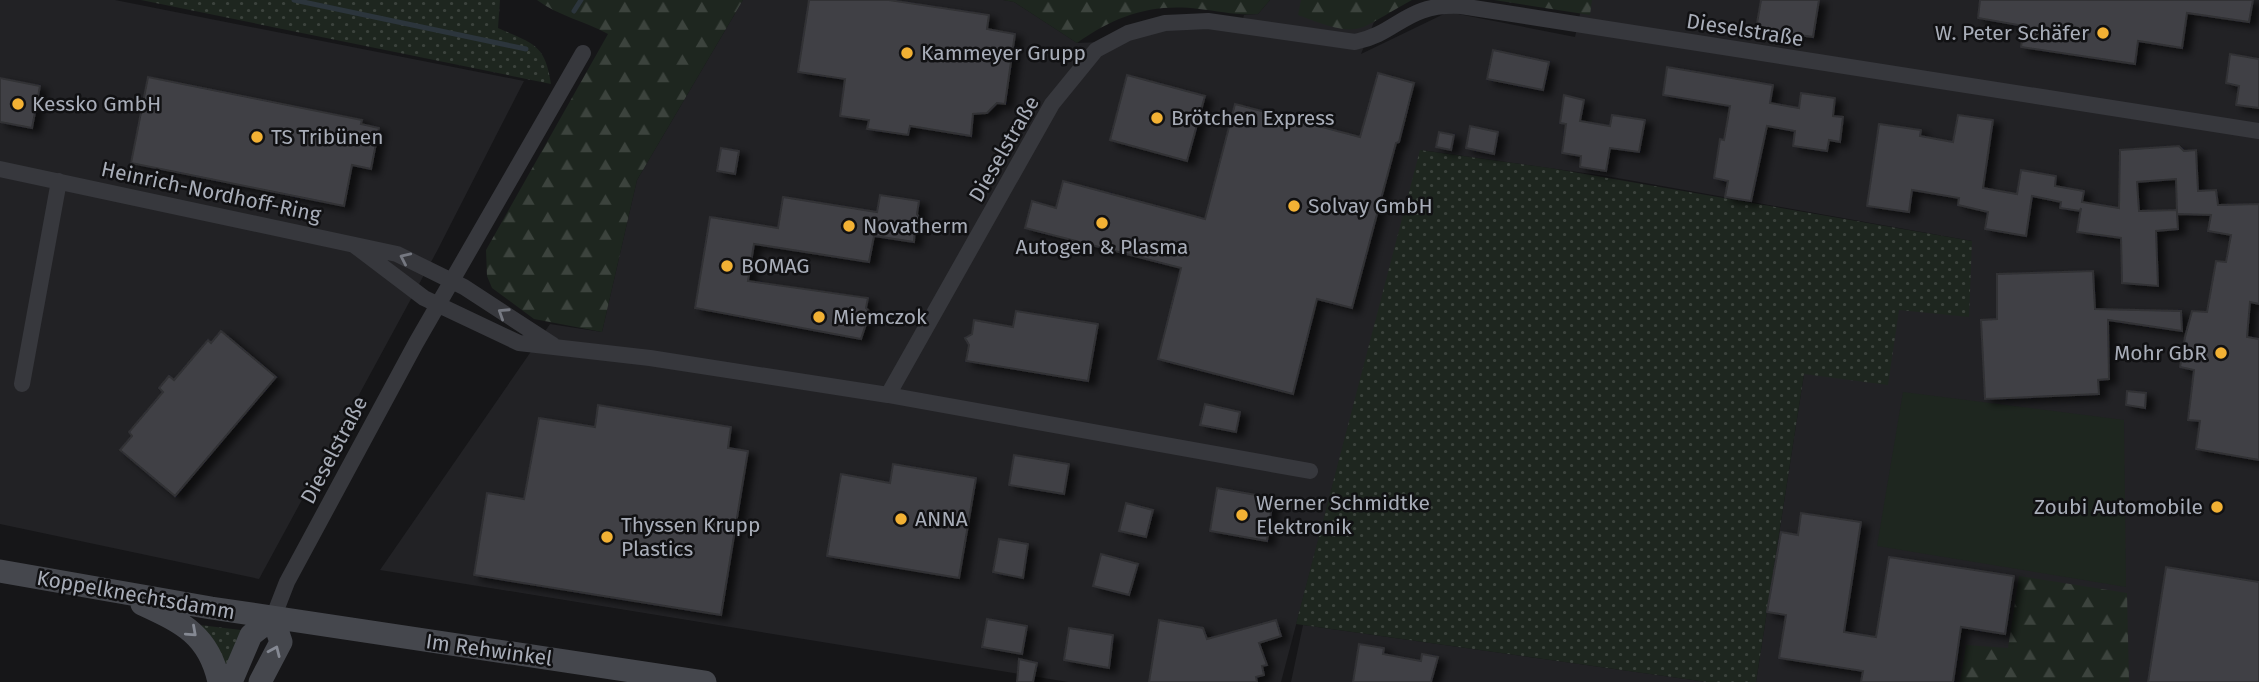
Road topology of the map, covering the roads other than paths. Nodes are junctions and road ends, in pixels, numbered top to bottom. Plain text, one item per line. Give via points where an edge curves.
1 (583, 53) dead end
2 (2259, 131) edge
3 (0, 169) edge
4 (60, 181) junction
5 (354, 245) junction
6 (452, 281) junction
7 (438, 305) junction
8 (555, 346) junction
9 (22, 384) dead end
10 (888, 395) junction
11 (1310, 471) dead end
12 (0, 571) edge
13 (110, 590) junction
14 (273, 618) junction
15 (658, 679) edge
16 (219, 682) edge
17 (231, 682) edge
18 (260, 682) edge
19 (705, 682) edge

1 - 6 street, Dieselstraße
2 - 10 street, Dieselstraße via 1461,6 1423,8 1368,40 1355,42 1237,23 1165,23 1128,33 1096,50 1052,104
3 - 4 street, Heinrich-Nordhoff-Ring
4 - 5 street, Heinrich-Nordhoff-Ring
4 - 9 street
6 -> 5 street, Heinrich-Nordhoff-Ring via 397,254
5 - 7 street, Heinrich-Nordhoff-Ring
6 - 7 street, Dieselstraße
8 -> 6 street
7 - 8 street via 519,343
7 - 14 street, Dieselstraße via 287,582
8 - 10 street
10 - 11 street
12 - 13 street, Koppelknechtsdamm
13 - 14 street, Koppelknechtsdamm
13 -> 16 street via 186,625 215,663
14 - 15 street, Im Rehwinkel
14 - 17 street via 251,635
18 -> 14 street via 281,642
15 - 19 street, Im Rehwinkel

